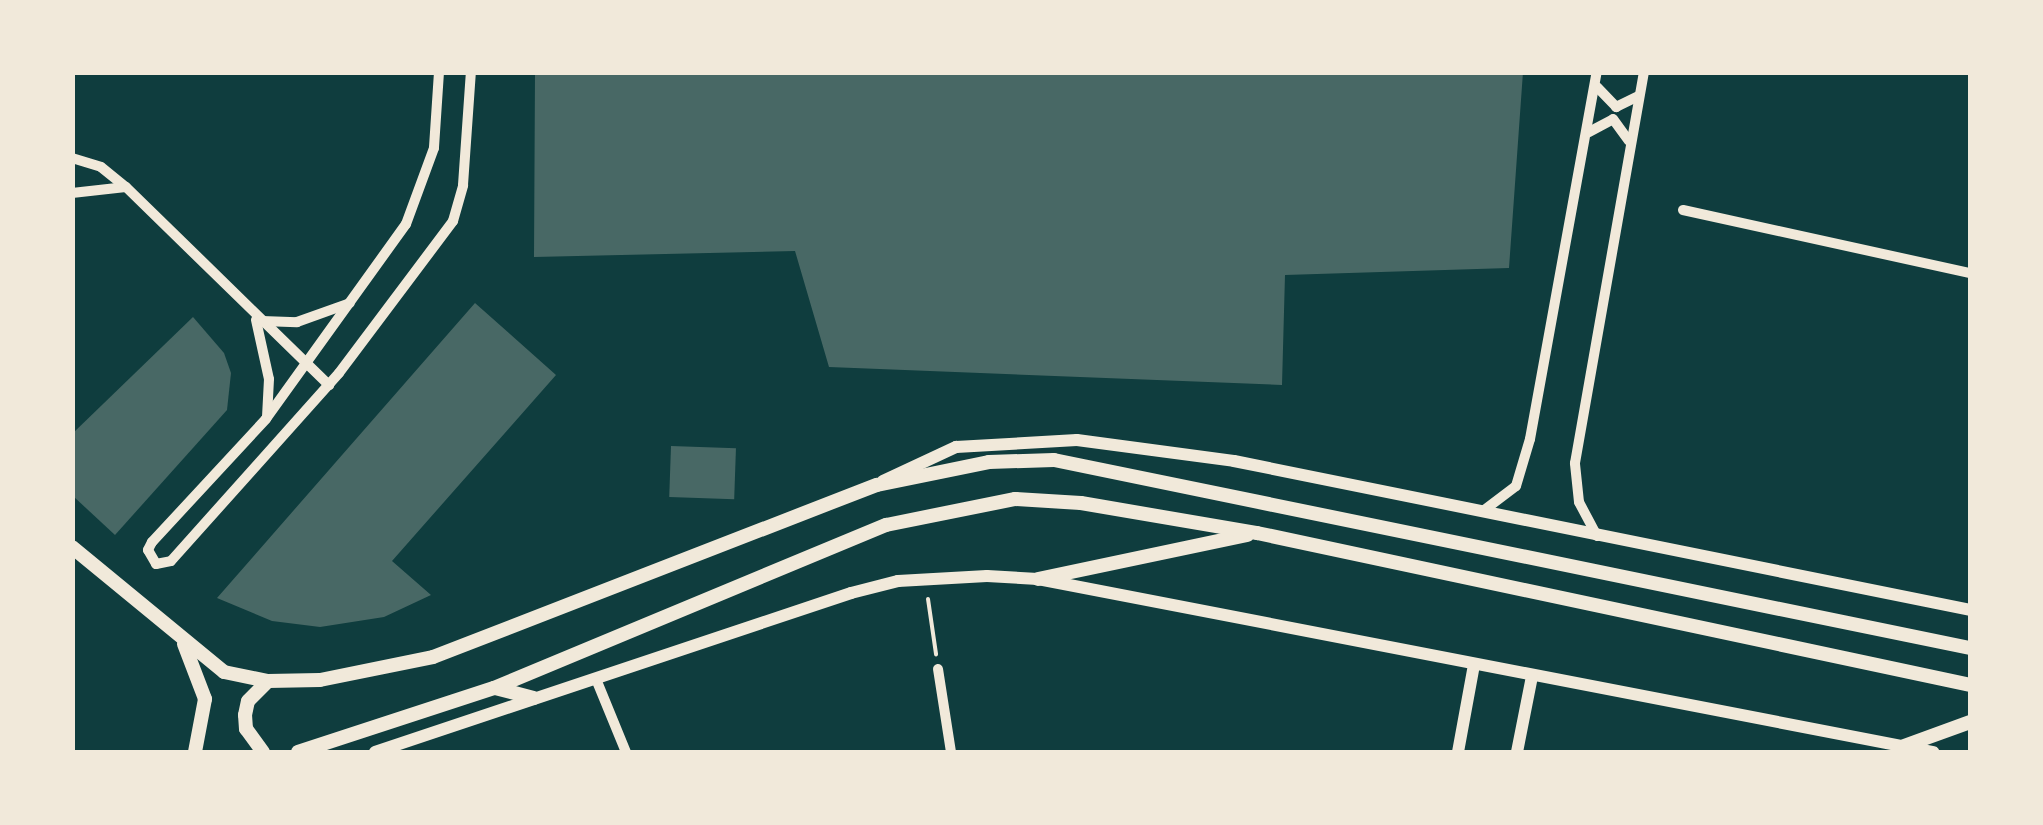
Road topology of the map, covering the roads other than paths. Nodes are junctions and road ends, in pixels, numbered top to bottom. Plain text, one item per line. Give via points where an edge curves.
1 (439, 72) edge
2 (471, 72) edge
3 (1644, 72) edge
4 (1596, 77) edge
5 (1639, 96) junction
6 (1585, 138) junction
7 (1630, 147) junction
8 (72, 158) edge
9 (126, 187) junction
10 (72, 193) edge
11 (1683, 210) dead end
12 (1970, 273) edge
13 (357, 298) junction
14 (256, 320) junction
15 (307, 364) junction
16 (329, 385) junction
17 (266, 419) junction
18 (877, 485) junction
19 (1480, 512) junction
20 (1257, 533) junction
21 (1597, 536) junction
22 (72, 547) edge
23 (1038, 579) junction
24 (1970, 610) edge
25 (182, 640) junction
26 (1970, 648) edge
27 (1474, 664) junction
28 (938, 668) road end
29 (1532, 676) junction
30 (596, 679) junction
31 (268, 681) junction
32 (1970, 684) edge
33 (494, 688) junction
34 (534, 698) junction
35 (1970, 722) edge
36 (1904, 746) junction
37 (195, 752) edge
38 (263, 752) edge
39 (298, 752) edge
40 (375, 752) edge
41 (626, 752) edge
42 (951, 752) edge
43 (1458, 752) edge
44 (1518, 752) edge
45 (1933, 752) edge

1 - 13 street via 424,187
2 - 16 street via 464,185 453,221
3 - 5 street
4 - 5 street via 1611,105 1629,105
4 - 6 street
5 - 7 street
6 - 7 street via 1600,121 1613,119 1626,130
6 - 19 street via 1522,472 1506,496
7 - 21 street via 1576,463 1579,502
8 - 9 street via 100,166
9 - 10 street
9 - 14 street
11 - 12 street
13 - 14 street via 297,322
13 - 15 street
14 - 15 street
14 - 17 street via 269,379
15 - 16 street
15 - 17 street
16 - 17 street via 171,561 156,564 149,558 152,542
18 - 19 street via 956,447 1051,439 1234,462
18 - 26 main road via 988,462 1078,462
18 - 31 main road via 406,666
19 - 21 street
20 - 23 main road
20 - 32 main road
20 - 33 main road via 1056,500 938,510 886,524
21 - 24 street
22 - 25 main road
23 - 27 street
23 - 30 street via 952,576 878,585
25 - 31 main road via 224,672
25 - 37 main road via 204,698
27 - 29 street
27 - 43 street
28 - 42 street
29 - 36 street
29 - 44 street
30 - 34 street
30 - 41 street
31 - 38 main road via 248,701 245,715 246,730
33 - 34 main road
33 - 39 main road
34 - 40 street
35 - 36 main road
36 - 45 street

